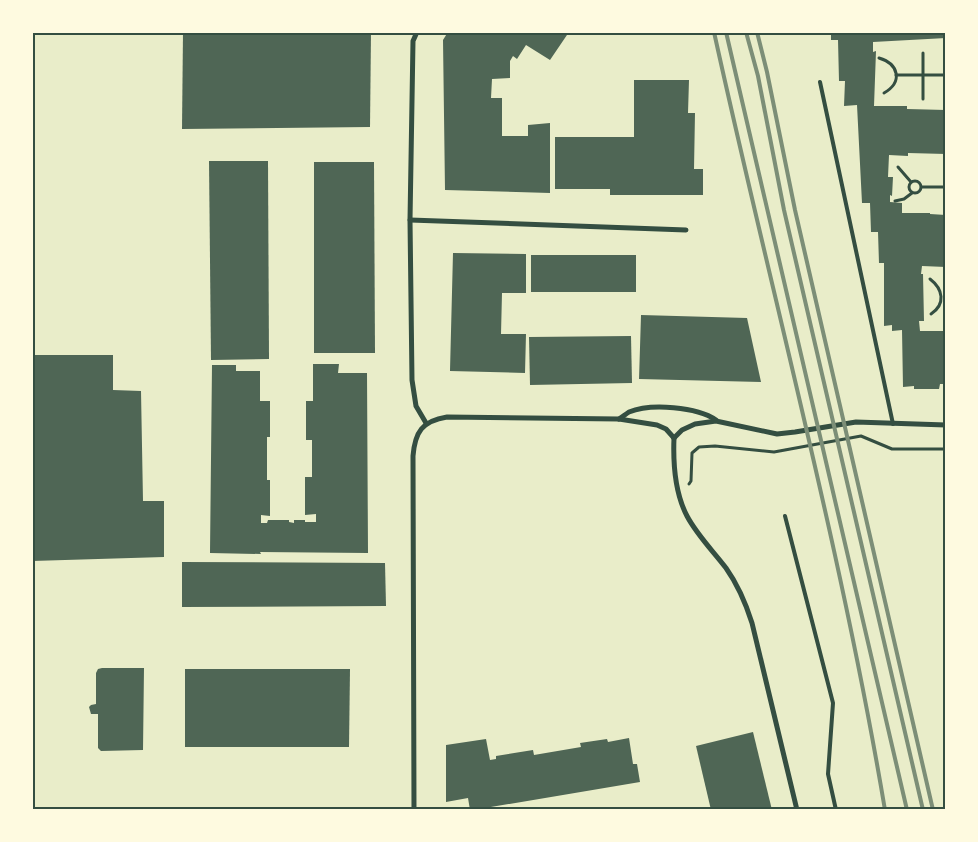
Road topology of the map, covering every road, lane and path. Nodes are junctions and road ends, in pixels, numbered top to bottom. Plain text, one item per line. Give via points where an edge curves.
1 (416, 32) edge
2 (923, 53) dead end
3 (879, 58) dead end
4 (923, 75) junction
5 (946, 75) edge
6 (896, 76) junction
7 (820, 82) dead end
8 (884, 93) dead end
9 (923, 99) dead end
10 (898, 167) dead end
11 (911, 182) junction
12 (922, 187) junction
13 (946, 187) edge
14 (912, 192) junction
15 (895, 201) dead end
16 (410, 220) junction
17 (686, 230) dead end
18 (930, 279) dead end
19 (944, 297) edge
20 (931, 314) dead end
21 (619, 419) junction
22 (716, 421) junction
23 (426, 423) junction
24 (893, 424) junction
25 (946, 425) edge
26 (674, 438) junction
27 (946, 449) edge
28 (691, 481) dead end
29 (784, 516) dead end
30 (414, 810) edge
31 (797, 810) edge
32 (836, 810) edge

1 - 16 street via 413,41
2 - 4 path
3 - 6 path via 893,65
4 - 5 path
4 - 6 path
4 - 9 path
6 - 8 path via 894,86
7 - 24 lane
10 - 11 path
11 - 12 path via 917,181
11 - 14 path via 908,188
12 - 13 path
12 - 14 path via 917,194
14 - 15 path
16 - 17 street
16 - 23 street via 412,380 416,406
18 - 19 path
19 - 20 path
21 - 22 street via 644,408 667,408 708,414
21 - 23 street via 446,417
21 - 26 street via 657,425
22 - 24 street via 777,434 856,422
22 - 26 street via 695,424
23 - 30 street via 415,440 413,456
24 - 25 street
26 - 31 street via 677,484 686,515 736,583 752,623
27 - 28 path via 892,449 861,436 774,452 699,447 692,453
29 - 32 lane via 834,703 828,774

